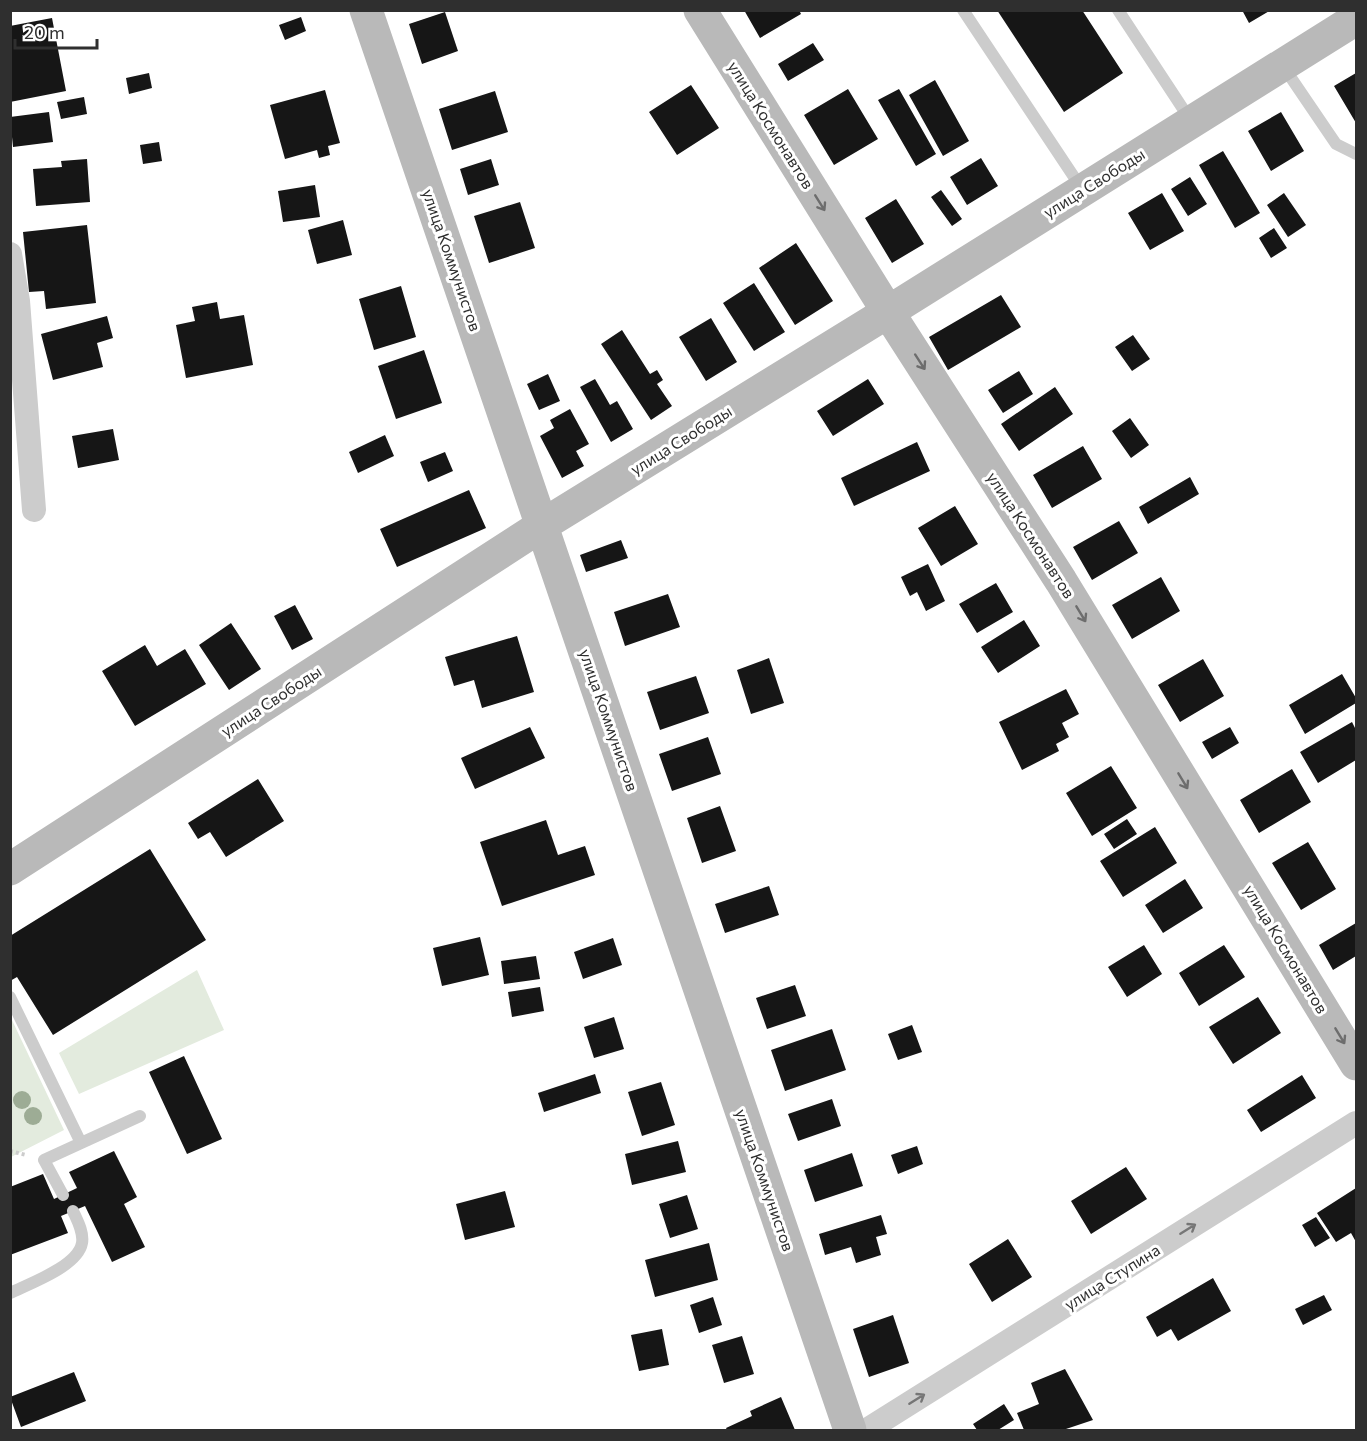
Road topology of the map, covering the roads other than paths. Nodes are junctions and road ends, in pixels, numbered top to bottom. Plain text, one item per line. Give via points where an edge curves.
1 (366, 10) edge
2 (700, 10) edge
3 (963, 10) edge
4 (1118, 10) edge
5 (1356, 19) edge
6 (1283, 65) junction
7 (1192, 122) junction
8 (1356, 154) edge
9 (1083, 190) junction
10 (10, 254) edge
11 (888, 312) junction
12 (34, 510) dead end
13 (541, 526) junction
14 (10, 870) edge
15 (10, 997) edge
16 (1356, 1064) edge
17 (140, 1116) dead end
18 (1356, 1123) edge
19 (81, 1143) junction
20 (63, 1194) dead end
21 (73, 1211) dead end
22 (10, 1293) edge
23 (850, 1431) edge
24 (867, 1431) edge

1 - 13 street, улица Коммунистов
2 -> 11 street, улица Космонавтов
3 - 9 lane
4 - 7 lane
5 - 6 street, улица Свободы
6 - 7 street, улица Свободы
6 - 8 lane via 1336,144
7 - 9 street, улица Свободы
9 - 11 street, улица Свободы
10 - 12 street via 18,301
11 - 13 street, улица Свободы
11 -> 16 street, улица Космонавтов via 1061,582
13 - 14 street, улица Свободы
13 - 23 street, улица Коммунистов
15 - 19 lane
17 - 19 lane
24 -> 18 street, улица Ступина
19 - 20 lane via 44,1160
21 - 22 lane via 82,1243 72,1261

